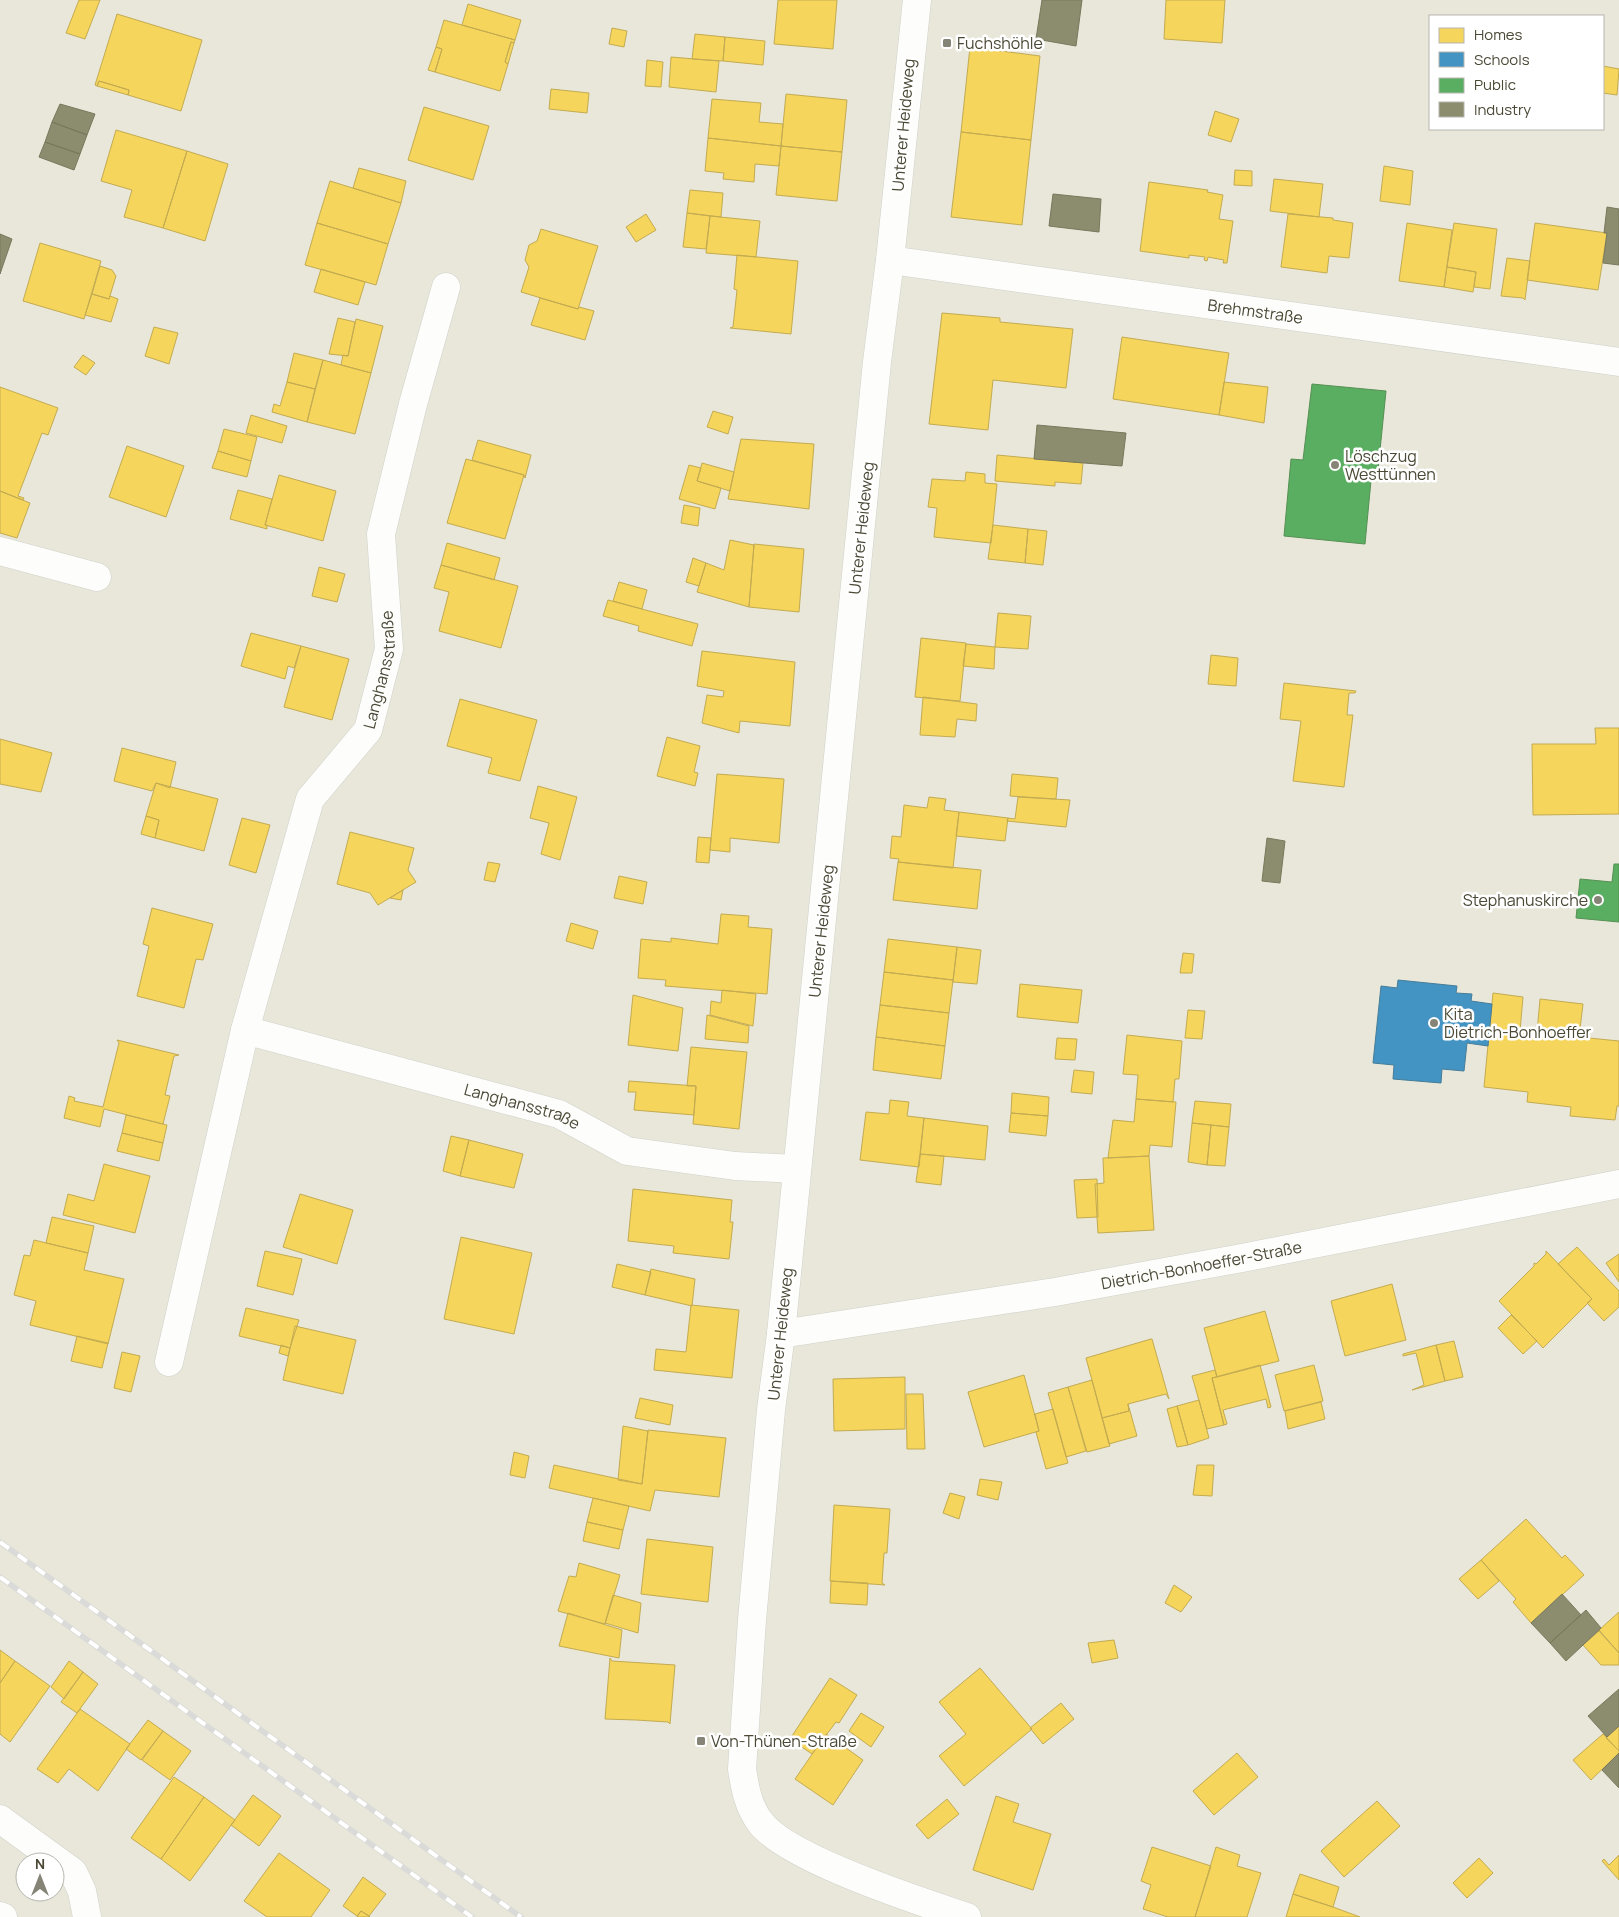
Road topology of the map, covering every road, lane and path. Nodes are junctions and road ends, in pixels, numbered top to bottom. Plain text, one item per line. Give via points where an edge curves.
1 (917, 0) edge
2 (890, 260) junction
3 (446, 287) dead end
4 (1619, 362) edge
5 (0, 551) edge
6 (97, 577) dead end
7 (245, 1030) junction
8 (797, 1169) junction
9 (1619, 1184) edge
10 (781, 1334) junction
11 (169, 1362) dead end
12 (0, 1818) edge
13 (87, 1917) edge
14 (967, 1917) edge

1 - 2 street, Unterer Heideweg
2 - 4 street, Brehmstraße
2 - 8 street, Unterer Heideweg via 877,362
3 - 7 street, Langhansstraße via 381,534 389,649 368,730 310,799
5 - 6 street
7 - 8 street, Langhansstraße via 559,1114 627,1151 735,1166
7 - 11 street, Langhansstraße
8 - 10 street, Unterer Heideweg
9 - 10 street, Dietrich-Bonhoeffer-Straße via 1242,1258
10 - 14 street, Unterer Heideweg via 752,1620 742,1768 745,1792 760,1824 773,1836 809,1857
12 - 13 street via 73,1872 82,1891

